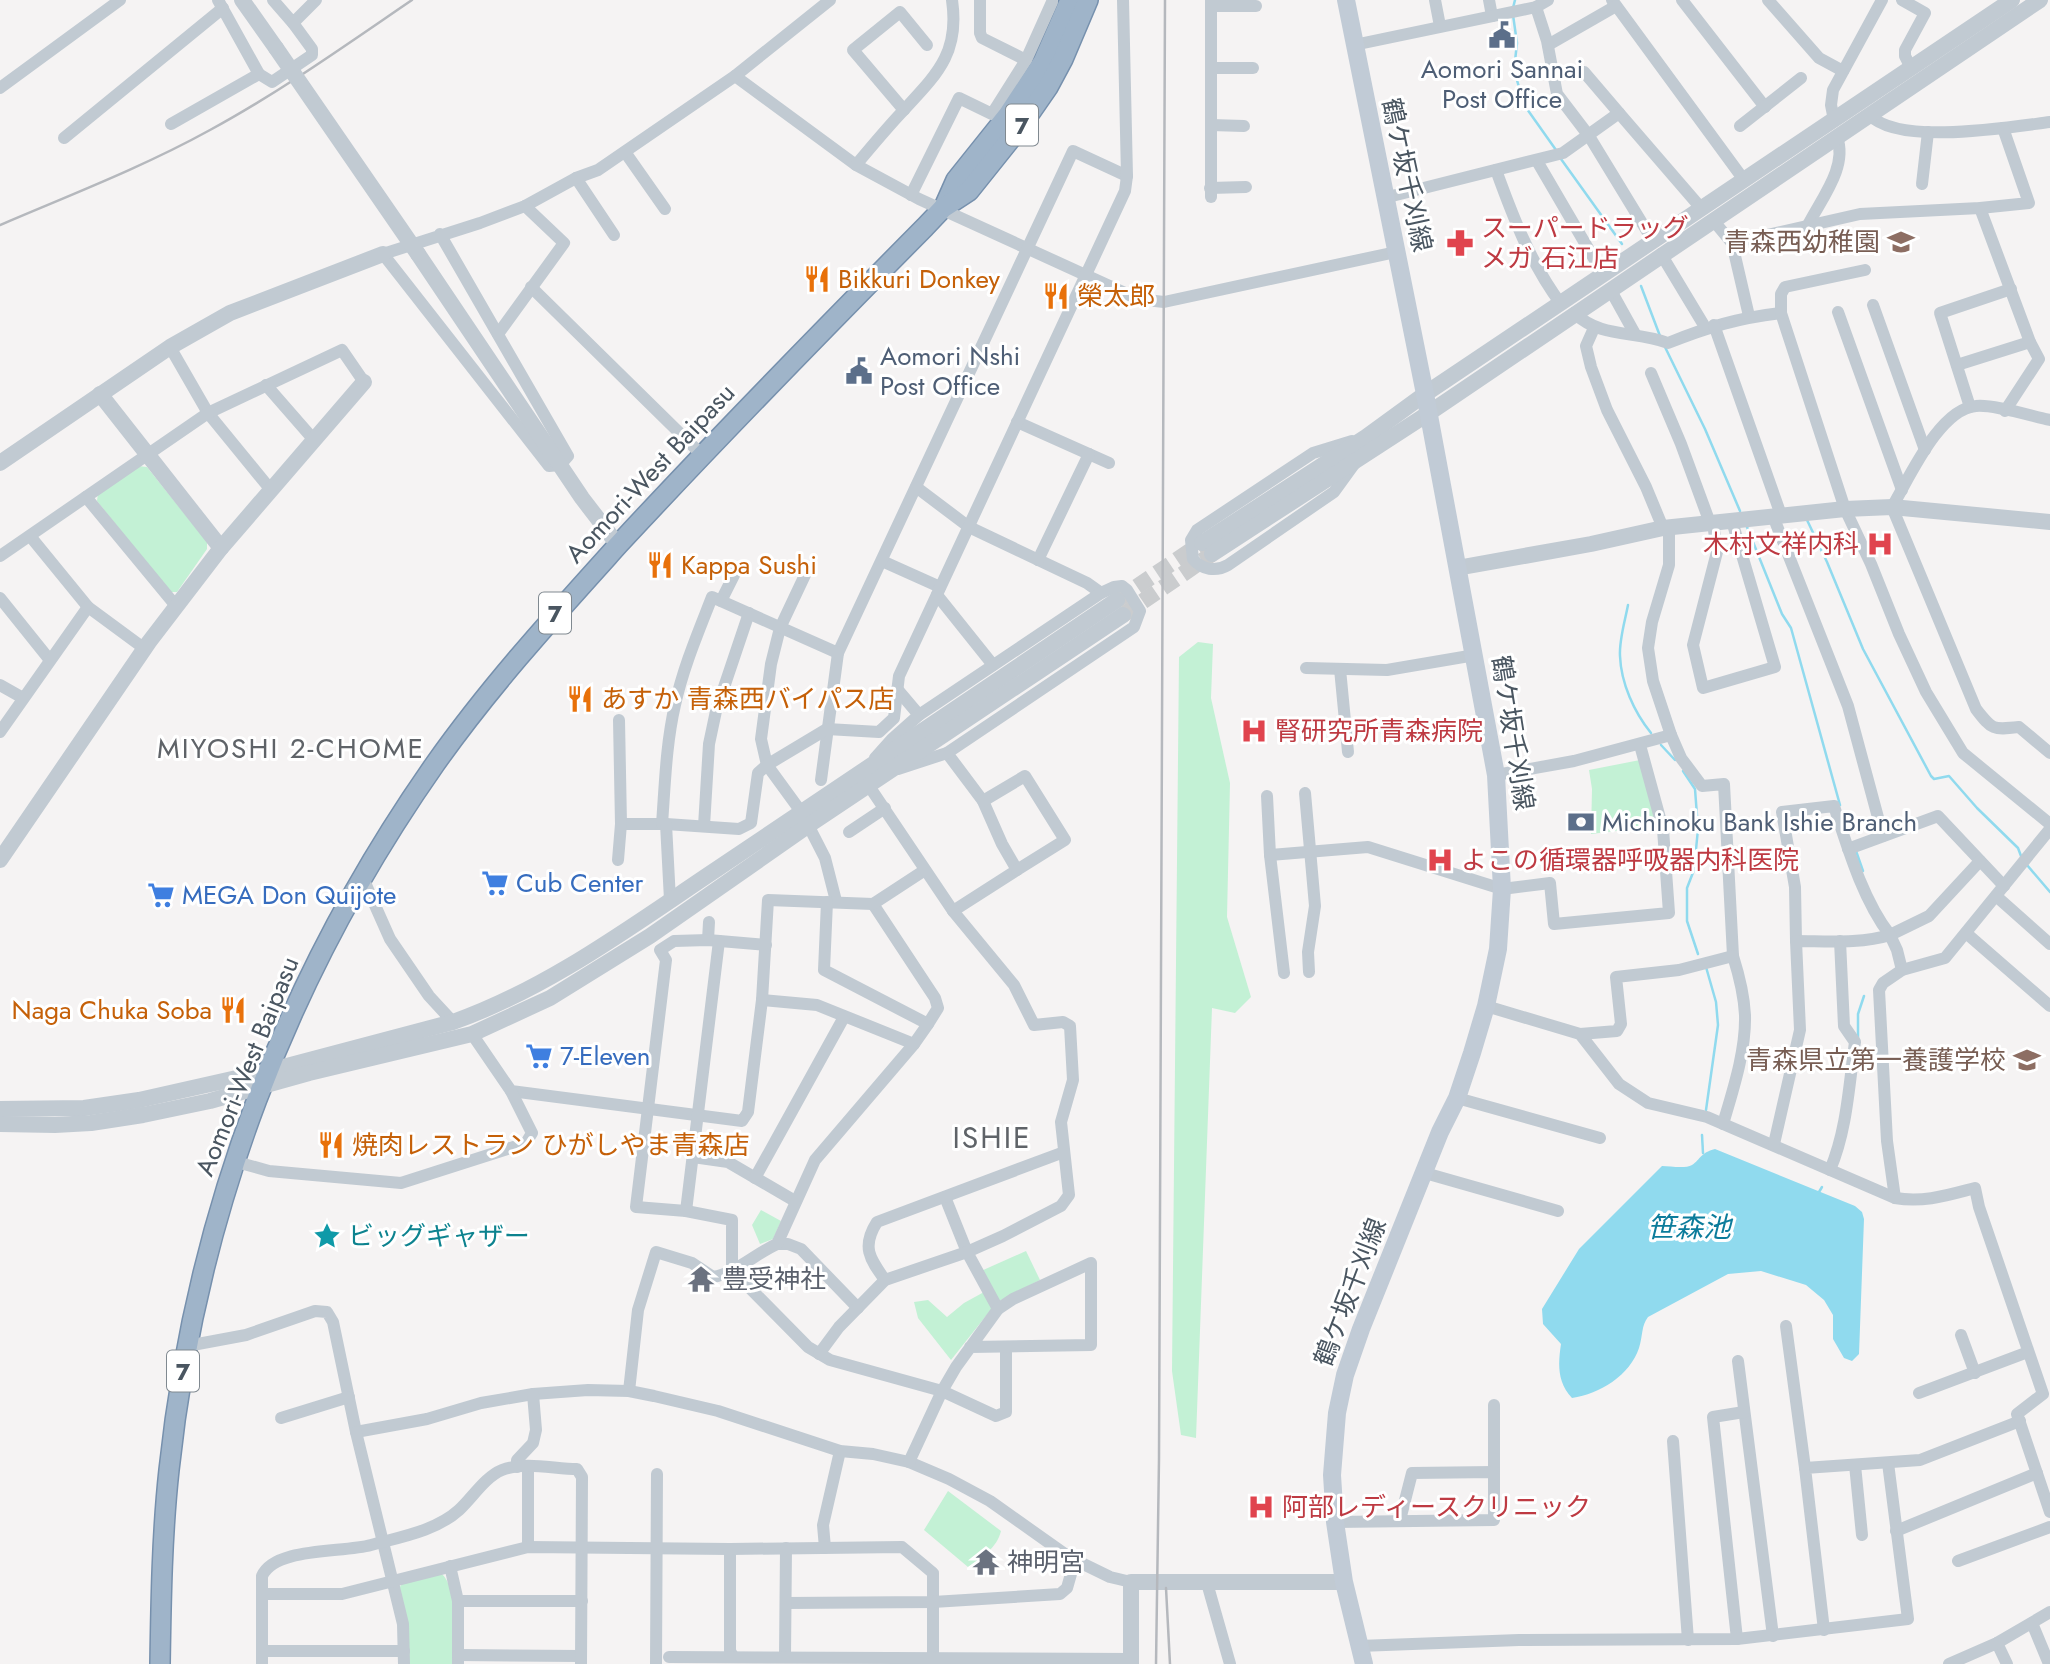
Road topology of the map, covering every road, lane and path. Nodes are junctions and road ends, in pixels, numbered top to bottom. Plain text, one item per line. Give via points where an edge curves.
1 (120, 0) edge
2 (242, 0) edge
3 (273, 0) edge
4 (316, 0) edge
5 (831, 0) edge
6 (952, 0) edge
7 (980, 0) edge
8 (1088, 0) edge
9 (1123, 0) edge
10 (1346, 0) edge
11 (1435, 0) edge
12 (1489, 0) edge
13 (1548, 0) edge
14 (1682, 0) edge
15 (1882, 0) edge
16 (1902, 0) edge
17 (2012, 0) edge
18 (2040, 0) edge
19 (1771, 1) edge
20 (1211, 3) edge
21 (1614, 3) edge
22 (221, 4) edge
23 (1256, 6) dead end
24 (1521, 8) edge
25 (1066, 11) edge
26 (1492, 16) junction
27 (293, 23) junction
28 (1440, 26) junction
29 (1354, 44) junction
30 (927, 45) dead end
31 (1548, 46) junction
32 (1026, 60) junction
33 (1211, 68) junction
34 (1253, 68) dead end
35 (1911, 68) junction
36 (1843, 71) junction
37 (1584, 72) dead end
38 (259, 74) junction
39 (735, 76) junction
40 (1801, 78) dead end
41 (0, 88) edge
42 (1765, 107) junction
43 (904, 110) junction
44 (1619, 113) junction
45 (1870, 115) junction
46 (1834, 120) junction
47 (2050, 122) edge
48 (171, 124) dead end
49 (1211, 125) junction
50 (1244, 126) dead end
51 (1740, 127) dead end
52 (2003, 128) junction
53 (1928, 132) junction
54 (1589, 136) junction
55 (1837, 137) junction
56 (64, 138) dead end
57 (625, 152) junction
58 (1537, 161) junction
59 (856, 165) junction
60 (1496, 170) junction
61 (1127, 176) junction
62 (576, 178) junction
63 (1744, 180) junction
64 (1922, 184) dead end
65 (1246, 187) dead end
66 (911, 195) junction
67 (1384, 198) junction
68 (526, 206) junction
69 (943, 208) junction
70 (1980, 208) junction
71 (665, 209) dead end
72 (1707, 214) junction
73 (1808, 225) junction
74 (440, 234) junction
75 (614, 235) dead end
76 (1732, 243) junction
77 (1026, 248) junction
78 (1657, 248) junction
79 (1396, 252) junction
80 (383, 254) junction
81 (1865, 270) dead end
82 (1085, 275) junction
83 (1607, 281) junction
84 (531, 288) junction
85 (2011, 289) junction
86 (1873, 304) dead end
87 (1567, 308) junction
88 (1838, 312) dead end
89 (1781, 313) junction
90 (1749, 316) junction
91 (1710, 326) junction
92 (1594, 328) junction
93 (498, 334) junction
94 (1635, 334) junction
95 (2030, 342) junction
96 (170, 347) junction
97 (1957, 365) junction
98 (1651, 373) dead end
99 (364, 382) joint
100 (265, 385) junction
101 (100, 394) junction
102 (1425, 394) junction
103 (1970, 407) junction
104 (2005, 411) junction
105 (208, 413) junction
106 (1429, 413) junction
107 (2050, 420) edge
108 (1017, 422) junction
109 (1366, 437) junction
110 (314, 440) junction
111 (1925, 450) junction
112 (701, 454) junction
113 (1089, 454) junction
114 (147, 455) junction
115 (1360, 457) junction
116 (0, 463) edge
117 (1109, 463) dead end
118 (560, 465) junction
119 (916, 487) junction
120 (271, 490) junction
121 (1902, 490) junction
122 (86, 497) junction
123 (1892, 508) junction
124 (1845, 509) junction
125 (1777, 516) junction
126 (1731, 521) junction
127 (2050, 522) edge
128 (1711, 523) junction
129 (969, 527) junction
130 (1666, 528) junction
131 (30, 536) junction
132 (618, 545) junction
133 (220, 548) junction
134 (0, 556) edge
135 (1038, 560) junction
136 (882, 561) junction
137 (1457, 568) junction
138 (735, 573) dead end
139 (805, 575) dead end
140 (938, 591) junction
141 (1101, 593) junction
142 (0, 598) edge
143 (721, 601) junction
144 (176, 606) junction
145 (88, 607) junction
146 (749, 613) junction
147 (780, 628) junction
148 (145, 649) junction
149 (838, 653) junction
150 (1475, 655) junction
151 (50, 659) junction
152 (993, 665) junction
153 (1306, 668) dead end
154 (1340, 669) junction
155 (0, 685) edge
156 (897, 689) junction
157 (23, 698) junction
158 (919, 715) junction
159 (619, 720) dead end
160 (827, 729) junction
161 (0, 732) edge
162 (1671, 736) junction
163 (1640, 745) junction
164 (1348, 752) dead end
165 (947, 753) junction
166 (2050, 754) edge
167 (767, 765) junction
168 (866, 769) junction
169 (890, 772) junction
170 (1496, 775) junction
171 (821, 780) dead end
172 (869, 786) junction
173 (1305, 793) dead end
174 (1267, 796) dead end
175 (983, 802) junction
176 (885, 808) junction
177 (806, 819) junction
178 (621, 824) junction
179 (664, 824) junction
180 (704, 826) junction
181 (849, 832) dead end
182 (2049, 833) edge
183 (1883, 836) junction
184 (1848, 849) junction
185 (1309, 852) junction
186 (1270, 855) junction
187 (0, 860) edge
188 (618, 860) dead end
189 (1980, 861) junction
190 (925, 870) junction
191 (1017, 870) junction
192 (362, 876) junction
193 (1503, 889) junction
194 (2000, 892) junction
195 (670, 900) junction
196 (832, 902) junction
197 (873, 904) junction
198 (953, 911) junction
199 (709, 922) dead end
200 (1966, 933) junction
201 (1890, 935) junction
202 (650, 936) junction
203 (714, 940) junction
204 (1796, 941) junction
205 (1840, 941) junction
206 (2050, 944) edge
207 (766, 945) junction
208 (660, 950) junction
209 (1733, 956) junction
210 (1902, 970) junction
211 (1309, 972) dead end
212 (1284, 973) dead end
213 (762, 1000) junction
214 (1486, 1006) junction
215 (2050, 1006) edge
216 (844, 1017) junction
217 (453, 1022) junction
218 (929, 1024) junction
219 (472, 1034) junction
220 (1580, 1034) junction
221 (914, 1044) junction
222 (265, 1079) junction
223 (510, 1091) junction
224 (1457, 1098) junction
225 (648, 1108) junction
226 (0, 1109) edge
227 (699, 1115) junction
228 (0, 1124) edge
229 (1723, 1124) junction
230 (1600, 1138) dead end
231 (1774, 1144) junction
232 (1064, 1152) junction
233 (693, 1157) junction
234 (233, 1161) junction
235 (1830, 1170) junction
236 (1425, 1173) junction
237 (755, 1178) junction
238 (945, 1197) junction
239 (1895, 1198) junction
240 (795, 1201) junction
241 (686, 1211) junction
242 (1558, 1211) dead end
243 (777, 1244) junction
244 (967, 1252) junction
245 (732, 1270) junction
246 (885, 1280) junction
247 (858, 1307) junction
248 (998, 1309) junction
249 (1786, 1326) dead end
250 (1961, 1335) dead end
251 (187, 1346) junction
252 (1006, 1347) junction
253 (970, 1348) junction
254 (2028, 1352) junction
255 (819, 1354) junction
256 (1738, 1360) dead end
257 (1975, 1373) junction
258 (629, 1391) junction
259 (942, 1391) junction
260 (533, 1394) junction
261 (1919, 1394) dead end
262 (349, 1397) junction
263 (1494, 1405) dead end
264 (1744, 1412) junction
265 (281, 1418) dead end
266 (2020, 1421) junction
267 (356, 1432) junction
268 (1673, 1441) dead end
269 (840, 1451) junction
270 (909, 1462) junction
271 (1888, 1463) junction
272 (1855, 1465) junction
273 (523, 1467) junction
274 (1805, 1468) junction
275 (1494, 1472) junction
276 (2037, 1473) junction
277 (656, 1474) dead end
278 (2050, 1512) edge
279 (1400, 1521) junction
280 (1335, 1522) junction
281 (2050, 1527) edge
282 (1896, 1531) junction
283 (1862, 1535) dead end
284 (382, 1542) junction
285 (528, 1547) junction
286 (583, 1547) junction
287 (657, 1548) junction
288 (786, 1548) junction
289 (825, 1548) junction
290 (730, 1549) junction
291 (1075, 1560) junction
292 (1958, 1561) dead end
293 (450, 1566) junction
294 (393, 1581) junction
295 (1131, 1582) junction
296 (1344, 1582) junction
297 (1207, 1583) junction
298 (262, 1594) junction
299 (458, 1601) junction
300 (582, 1601) junction
301 (786, 1602) junction
302 (933, 1602) junction
303 (2050, 1612) edge
304 (2032, 1623) junction
305 (1824, 1630) junction
306 (1773, 1636) junction
307 (1737, 1639) junction
308 (1688, 1640) junction
309 (1997, 1643) junction
310 (1359, 1646) junction
311 (733, 1656) junction
312 (785, 1656) junction
313 (262, 1657) edge
314 (669, 1657) dead end
315 (404, 1658) edge
316 (1978, 1658) edge
317 (458, 1659) edge
318 (581, 1660) edge
319 (933, 1661) edge
320 (1131, 1662) edge
321 (160, 1664) edge
322 (656, 1664) edge
323 (1230, 1664) edge
324 (1364, 1664) edge
325 (1949, 1664) edge
326 (2007, 1664) edge
327 (2049, 1664) edge

1 - 41 street
2 - 118 street, bridge
3 - 27 street
4 - 27 street
5 - 39 street
6 - 43 street via 950,51 926,88
7 - 32 street via 982,38
8 - 25 highway, Aomori-West Baipasu / 7
9 - 61 street
10 - 29 main road, 鶴ケ坂千刈線
11 - 28 street
12 - 26 street
13 - 24 street
14 - 42 street
15 - 36 street
16 - 35 street via 1925,13 1905,50
17 - 35 street
18 - 45 street
19 - 36 street via 1819,58
20 - 23 street
20 - 33 street
21 - 31 street
21 - 63 street
22 - 38 street
22 - 56 street
24 - 26 street
24 - 31 street
25 - 32 street
25 - 69 highway, Aomori-West Baipasu / 7 via 1048,87 969,191
26 - 28 street
27 - 38 street via 312,55 272,82
28 - 29 street
29 - 67 main road, 鶴ケ坂千刈線
30 - 43 street via 901,12 853,50
31 - 54 street via 1558,93
32 - 66 street via 992,114 959,98
33 - 34 street
33 - 49 street
35 - 46 street
36 - 46 street via 1831,94
37 - 44 street
38 - 48 street
39 - 57 street
39 - 59 street
40 - 42 street
42 - 51 street
43 - 59 street
44 - 54 street
44 - 72 street
45 - 53 street via 1886,126
45 - 55 street
46 - 63 street
47 - 52 street
49 - 50 street
49 - 65 street via 1210,192
52 - 53 street
52 - 70 street via 2029,203
53 - 64 street
54 - 58 street via 1560,154
54 - 78 street
55 - 72 street
55 - 73 street via 1840,164
57 - 62 street
57 - 71 street
58 - 60 street
58 - 83 street
59 - 66 street
60 - 67 street
60 - 87 street via 1515,225 1551,290
61 - 77 street via 1073,151
61 - 82 street via 1125,191
62 - 68 street
62 - 75 street
63 - 72 street
66 - 69 street
67 - 79 main road, 鶴ケ坂千刈線
68 - 74 street
68 - 84 street via 564,243
69 - 77 street
69 - 112 highway, Aomori-West Baipasu / 7
70 - 73 street via 1860,215
70 - 85 street
72 - 76 street
72 - 78 street
73 - 76 street
74 - 80 street
74 - 93 street
76 - 90 street
77 - 82 street
77 - 119 street
78 - 83 street
78 - 91 street
79 - 82 street via 1164,302 1138,299
79 - 102 main road, 鶴ケ坂千刈線
80 - 96 street via 230,313
80 - 118 street via 549,466
81 - 89 street via 1785,286
82 - 108 street
83 - 87 street
83 - 94 street
84 - 93 street
84 - 112 street
85 - 95 street
85 - 97 street via 1940,313
86 - 111 street
87 - 92 street
87 - 102 street
87 - 106 street
88 - 121 street
89 - 90 street
89 - 124 street
90 - 91 street
91 - 94 street via 1662,341
91 - 125 street
92 - 94 street
92 - 130 street via 1586,346 1591,367 1607,410
93 - 118 street via 568,456
95 - 97 street
95 - 104 street via 2039,359
96 - 101 street
96 - 105 street
97 - 103 street
98 - 128 street
99 - 100 street via 342,350
99 - 110 street
100 - 105 street
100 - 110 street
101 - 114 street
101 - 116 street
102 - 106 main road, 鶴ケ坂千刈線
102 - 109 street
103 - 104 street
103 - 111 street via 1944,425
104 - 107 street
105 - 114 street
105 - 120 street
106 - 115 street
106 - 137 main road, 鶴ケ坂千刈線
108 - 113 street
108 - 129 street
109 - 115 street via 1207,548
109 - 115 street via 1313,453 1197,530 1191,540 1193,559 1206,568 1228,565 1334,492
110 - 120 street
111 - 121 street
112 - 132 highway, Aomori-West Baipasu / 7
113 - 117 street
113 - 135 street
114 - 122 street
114 - 133 street
118 - 132 street
119 - 129 street
119 - 136 street
120 - 133 street
121 - 123 street
122 - 131 street
122 - 144 street
123 - 124 street
123 - 127 street
123 - 166 street via 1976,709 1989,726 1998,730 2019,727
124 - 125 street
124 - 182 street via 1926,692 1964,753
125 - 126 street
125 - 183 street via 1848,706
126 - 128 street
126 - 128 street via 1775,667 1703,688 1693,645 1717,552
128 - 130 street
129 - 135 street
129 - 140 street
130 - 137 street
130 - 162 street via 1669,565 1648,648 1653,681
131 - 134 street
131 - 145 street
132 - 192 highway, Aomori-West Baipasu / 7 via 476,710
133 - 144 street
135 - 141 street
136 - 140 street
136 - 149 street
137 - 150 main road, 鶴ケ坂千刈線
138 - 143 street
139 - 147 street
140 - 152 street
140 - 156 street
141 - 152 street
141 - 165 street via 1122,586 1127,590 1140,611 1134,627
142 - 151 street
143 - 146 street
143 - 179 street via 712,597 684,671 670,732
144 - 148 street
145 - 148 street
145 - 151 street
146 - 147 street
146 - 180 street via 711,733
147 - 149 street
147 - 167 street via 761,739
148 - 187 street
149 - 160 street
150 - 154 street via 1387,670
150 - 170 main road, 鶴ケ坂千刈線
151 - 157 street
152 - 158 street
153 - 154 street
154 - 164 street
155 - 157 street
156 - 158 street
156 - 160 street via 894,718 878,732
157 - 161 street
158 - 168 street
159 - 178 street
160 - 167 street
160 - 171 street
162 - 163 street
162 - 209 street via 1702,786 1724,784
163 - 170 street
163 - 193 street via 1663,829 1669,913 1553,924 1550,883
165 - 169 street
165 - 175 street
167 - 177 street
167 - 180 street via 758,773 751,823 739,829
168 - 169 street via 1120,608
168 - 177 street
169 - 172 street
170 - 193 main road, 鶴ケ坂千刈線
172 - 176 street
172 - 177 street
173 - 185 street
174 - 186 street
175 - 191 street
175 - 191 street via 1025,776 1065,840
176 - 181 street
176 - 190 street
177 - 195 street
177 - 196 street via 825,858
177 - 202 street
178 - 179 street
178 - 188 street
179 - 180 street
179 - 195 street
182 - 194 street
183 - 184 street
183 - 189 street via 1938,816
184 - 201 street via 1876,917
184 - 204 street via 1835,806 1782,812 1795,887
185 - 186 street
185 - 193 street via 1368,847
185 - 211 street via 1315,906
186 - 212 street
189 - 194 street
189 - 201 street via 1929,916
190 - 197 street
190 - 198 street
191 - 198 street
192 - 217 street via 390,939
192 - 222 highway, Aomori-West Baipasu / 7 via 291,1011
193 - 214 main road, 鶴ケ坂千刈線 via 1498,949
194 - 200 street
194 - 206 street
195 - 217 street via 535,987
196 - 197 street
196 - 207 street via 768,900
196 - 218 street via 824,970
197 - 218 street via 935,998 938,1008
198 - 232 street via 1014,985 1034,1025 1063,1022 1070,1026 1073,1080 1061,1122
199 - 203 street
200 - 210 street via 1945,958
200 - 215 street
201 - 205 street
201 - 210 street
202 - 208 street
202 - 219 street via 550,998
203 - 207 street
203 - 208 street via 674,941
203 - 227 street
204 - 205 street
204 - 231 street via 1800,1030
205 - 235 street via 1844,1026 1855,1042 1843,1127
207 - 213 street
208 - 225 street via 666,960
209 - 220 street via 1679,970 1616,977 1622,1024 1617,1031
209 - 229 street via 1745,1017
210 - 239 street via 1879,990 1887,1141
213 - 216 street via 817,1004
213 - 227 street via 748,1112 742,1121
214 - 220 street
214 - 224 main road, 鶴ケ坂千刈線
216 - 221 street
216 - 237 street
217 - 222 street
218 - 221 street
219 - 222 street
219 - 223 street
220 - 229 street via 1605,1069 1636,1096
221 - 240 street via 815,1160
222 - 226 street via 84,1108
222 - 228 street via 143,1115 91,1123
222 - 234 highway, Aomori-West Baipasu / 7
223 - 225 street
223 - 234 street via 532,1133 526,1143 401,1183 269,1171
224 - 230 street
224 - 236 main road, 鶴ケ坂千刈線
225 - 227 street
225 - 241 street via 636,1207
227 - 233 street
229 - 231 street
231 - 235 street
232 - 238 street
232 - 244 street via 1069,1195 1061,1206
233 - 237 street via 728,1162
233 - 241 street
234 - 251 highway, Aomori-West Baipasu / 7
235 - 239 street
236 - 242 street
236 - 280 main road, 鶴ケ坂千刈線 via 1345,1375 1334,1444
237 - 240 street
238 - 244 street
238 - 246 street via 877,1222 868,1244 869,1259
239 - 254 street via 1934,1199 1975,1188
240 - 243 street
241 - 245 street via 732,1220
243 - 245 street
243 - 247 street via 801,1249
244 - 246 street
244 - 248 street
245 - 255 street
245 - 258 street via 713,1277 692,1263 656,1252 638,1310
246 - 247 street
247 - 255 street
248 - 252 street via 1091,1263 1091,1345
248 - 253 street
249 - 274 street
250 - 257 street
251 - 262 street via 246,1335 315,1311 327,1312
251 - 321 highway, Aomori-West Baipasu / 7 via 161,1559
252 - 253 street
252 - 259 street via 1006,1412 996,1416
253 - 259 street
254 - 257 street
254 - 266 street via 2043,1394 2017,1414
255 - 259 street via 853,1368
256 - 264 street
257 - 261 street
258 - 260 street
258 - 269 street via 718,1411
259 - 270 street
260 - 267 street
260 - 273 street via 536,1430 533,1443 517,1460
262 - 265 street
262 - 267 street
263 - 275 street
264 - 306 street
264 - 307 street via 1713,1416
266 - 271 street via 1920,1460
266 - 276 street
267 - 284 street
268 - 308 street
269 - 270 street
269 - 289 street via 823,1525
270 - 291 street via 990,1502
271 - 272 street
271 - 282 street
272 - 274 street
272 - 283 street
273 - 284 street via 493,1476 445,1519
273 - 285 street
273 - 286 street via 577,1469 582,1476
274 - 305 street
275 - 279 street via 1412,1473
275 - 279 street via 1494,1520
276 - 278 street
276 - 282 street
277 - 287 street
279 - 280 street
280 - 296 main road, 鶴ケ坂千刈線
281 - 292 street
282 - 305 street via 1908,1619
284 - 294 street
284 - 298 street via 354,1550 292,1555 265,1569
285 - 286 street
285 - 293 street
286 - 287 street
286 - 300 street
287 - 290 street
287 - 322 street
288 - 289 street
288 - 290 street
288 - 301 street
289 - 302 street via 902,1547 933,1573
290 - 311 street
291 - 295 street
291 - 302 street via 1067,1588 1060,1594
293 - 294 street
293 - 299 street
294 - 298 street via 342,1594
294 - 315 street via 403,1624
295 - 297 street
295 - 320 street
296 - 297 street
296 - 310 main road, 鶴ケ坂千刈線
297 - 323 street
298 - 313 street
299 - 300 street
299 - 317 street
300 - 318 street
301 - 302 street
301 - 312 street
302 - 319 street
303 - 304 street
304 - 309 street
304 - 327 street
305 - 306 street
306 - 307 street
307 - 308 street
308 - 310 street
309 - 316 street
309 - 326 street
310 - 324 main road, 鶴ケ坂千刈線
311 - 312 street
311 - 314 street
312 - 319 street
313 - 315 street
316 - 325 street
317 - 318 street
319 - 320 street

